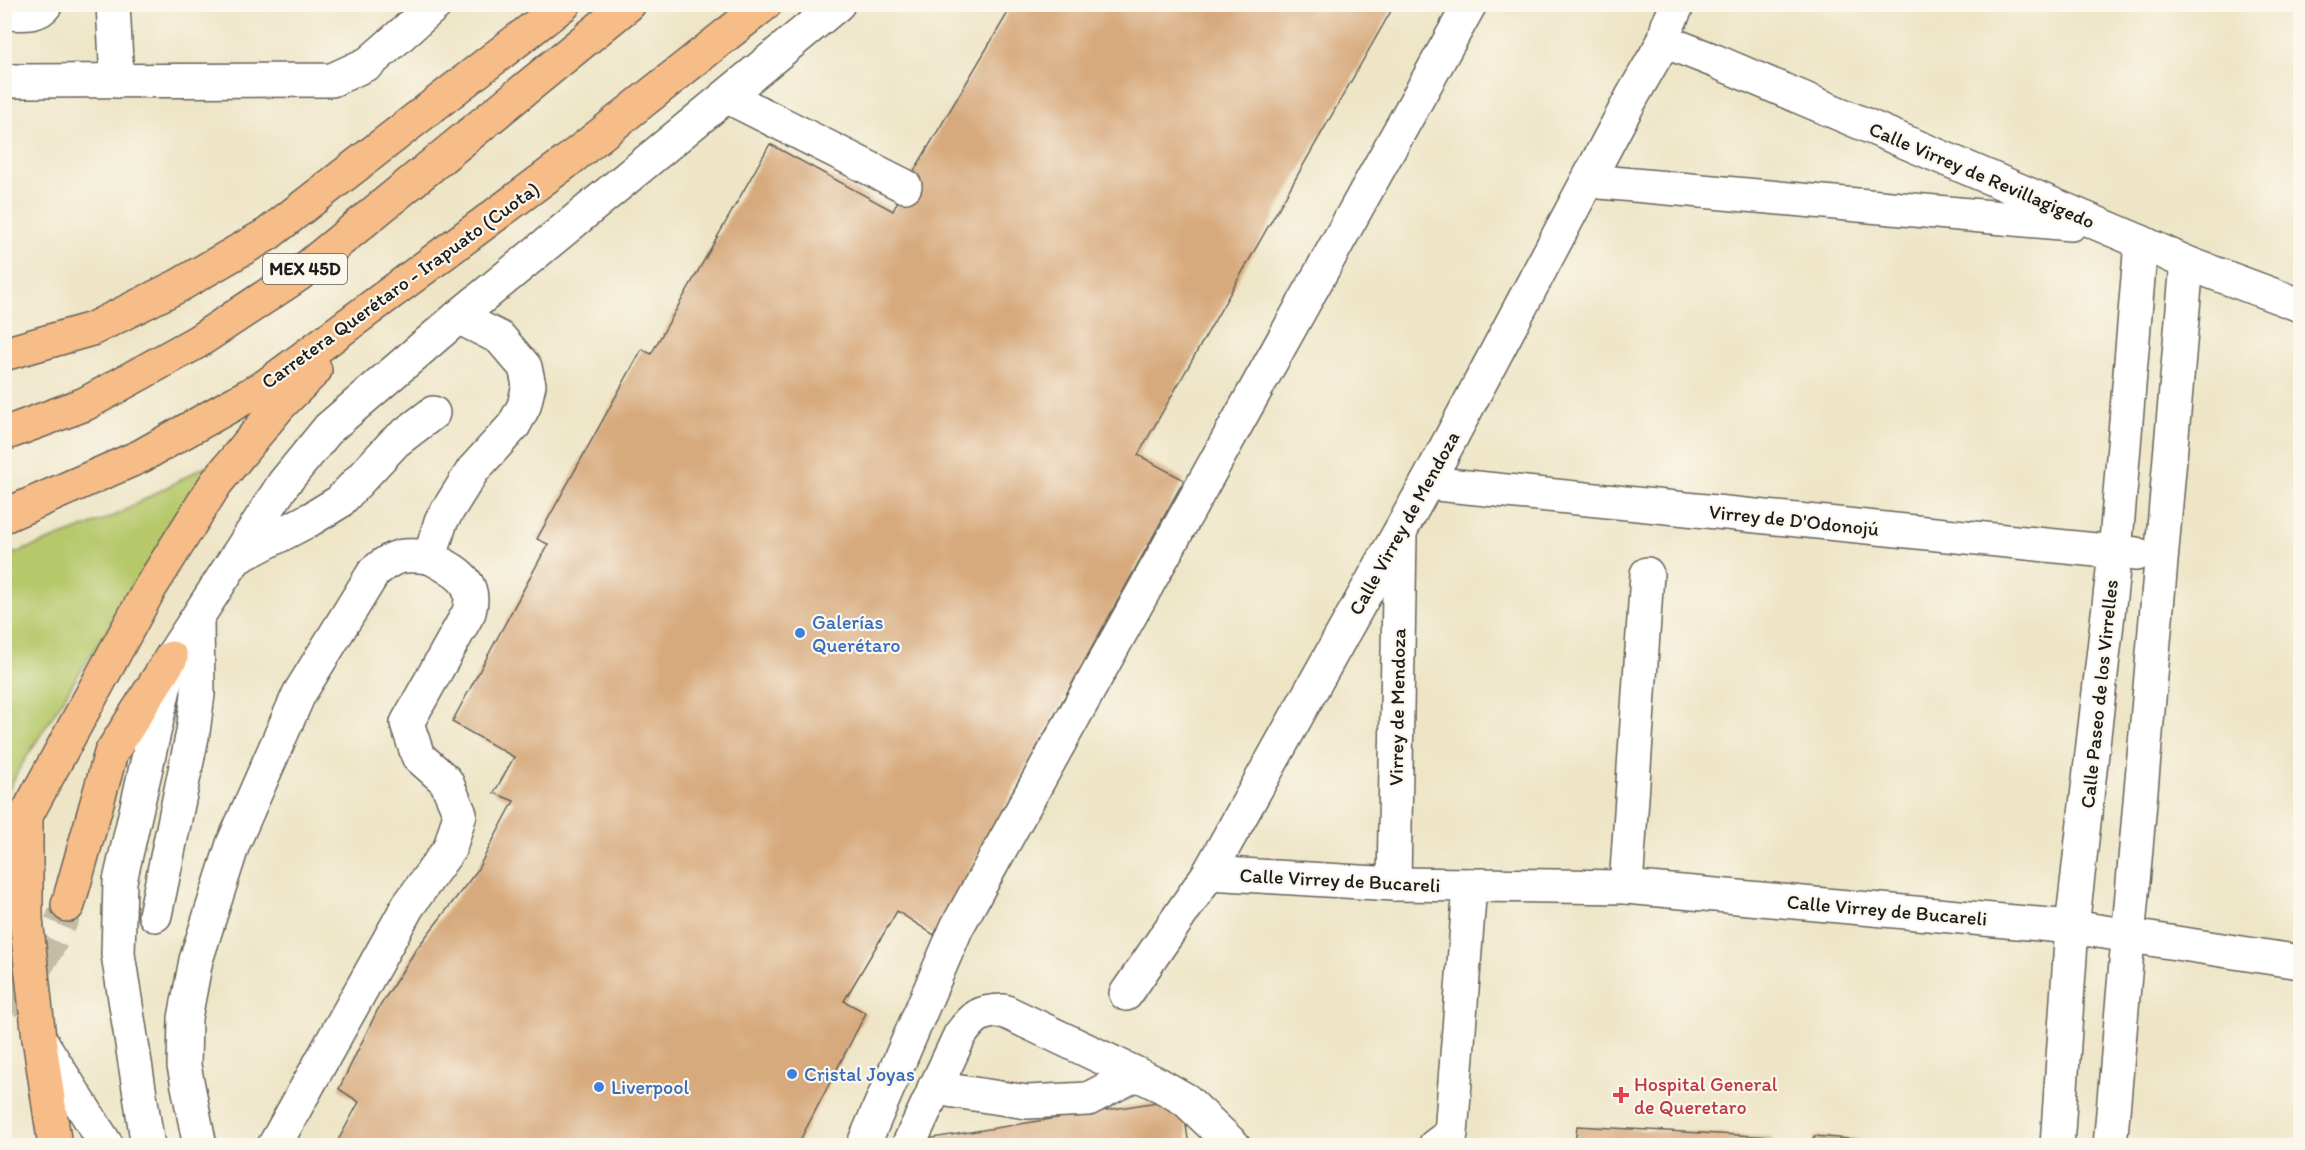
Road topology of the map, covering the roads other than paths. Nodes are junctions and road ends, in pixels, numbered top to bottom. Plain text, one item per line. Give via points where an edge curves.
1 (46, 4) edge
2 (113, 4) edge
3 (436, 4) edge
4 (564, 4) edge
5 (630, 4) edge
6 (765, 4) edge
7 (838, 4) edge
8 (1470, 4) edge
9 (1678, 4) edge
10 (4, 13) edge
11 (1665, 41) junction
12 (4, 81) edge
13 (117, 81) junction
14 (728, 97) junction
15 (1589, 181) junction
16 (905, 186) dead end
17 (2101, 226) junction
18 (2141, 242) junction
19 (2187, 263) junction
20 (392, 292) junction
21 (2301, 305) edge
22 (458, 318) junction
23 (4, 354) edge
24 (433, 413) dead end
25 (4, 434) edge
26 (1427, 483) junction
27 (4, 516) edge
28 (1400, 531) junction
29 (2115, 553) junction
30 (430, 557) junction
31 (2162, 557) junction
32 (237, 558) junction
33 (1647, 574) dead end
34 (197, 620) junction
35 (171, 658) junction
36 (26, 817) junction
37 (4, 856) edge
38 (1209, 873) junction
39 (1394, 884) junction
40 (1470, 885) junction
41 (1626, 887) junction
42 (68, 905) tunnel mouth
43 (154, 915) dead end
44 (2072, 927) junction
45 (2130, 935) junction
46 (2301, 962) edge
47 (1126, 994) dead end
48 (39, 1038) junction
49 (1136, 1074) junction
50 (934, 1088) junction
51 (56, 1146) edge
52 (107, 1146) edge
53 (148, 1146) edge
54 (200, 1146) edge
55 (274, 1146) edge
56 (862, 1146) edge
57 (908, 1146) edge
58 (1234, 1146) edge
59 (1435, 1146) edge
60 (2057, 1146) edge
61 (2110, 1146) edge

1 - 10 street via 35,13
2 - 13 street
3 - 13 street via 369,63 332,80
4 - 23 highway via 268,234 178,286 92,329
5 - 25 highway, MEX 45D via 298,275 197,342 85,404
6 - 20 highway, Carretera Querétaro - Irapuato (Cuota) via 565,163
7 - 14 street
8 - 56 street via 957,927
9 - 11 street, Calle Virrey de Mendoza
11 - 15 street, Calle Virrey de Mendoza
11 - 17 street, Calle Virrey de Revillagigedo
12 - 13 street
14 - 16 street
14 - 22 street
15 - 17 street
15 - 26 street, Calle Virrey de Mendoza
17 - 18 street, Calle Virrey de Revillagigedo
18 - 19 street, Calle Virrey de Revillagigedo
18 - 29 street, Calle Paseo de los Virrelles
19 - 21 street, Calle Virrey de Revillagigedo
19 - 31 street
20 - 27 highway, Carretera Querétaro - Irapuato (Cuota) via 267,385 141,456
20 - 36 highway via 279,406 216,483 150,588
22 - 30 street via 500,338 525,367 529,385 514,425 473,470 441,520
22 - 32 street via 329,429 284,483
24 - 32 street via 395,442 339,502
26 - 28 street, Calle Virrey de Mendoza
26 - 29 street, Virrey de D'Odonojú
28 - 38 street, Calle Virrey de Mendoza
28 - 39 street, Virrey de Mendoza
29 - 31 street, Virrey de D'Odonojú
29 - 44 street, Calle Paseo de los Virrelles
30 - 54 street via 404,555 388,560 374,572 299,694 233,844 196,960 185,1018 184,1066
30 - 55 street via 458,574 473,599 407,723 418,756 446,781 460,814 450,848 408,906
31 - 45 street
32 - 34 street
33 - 41 street
34 - 35 street
34 - 43 street via 198,694 193,732
35 - 42 highway via 111,753
35 - 53 street via 120,880 118,954
36 - 37 highway
36 - 48 highway via 26,919
38 - 39 street, Calle Virrey de Bucareli
38 - 47 street, Calle Virrey de Mendoza
39 - 40 street, Calle Virrey de Bucareli
40 - 41 street, Calle Virrey de Bucareli
40 - 59 street via 1451,1134
41 - 44 street, Calle Virrey de Bucareli
44 - 45 street, Calle Virrey de Bucareli
44 - 60 street, Calle Paseo de los Virrelles
45 - 46 street, Calle Virrey de Bucareli
45 - 61 street
48 - 51 highway
48 - 52 street
49 - 50 street via 1088,1099 1027,1102
49 - 50 street via 1004,1011 984,1011 960,1035
49 - 58 street via 1186,1100
50 - 57 street

